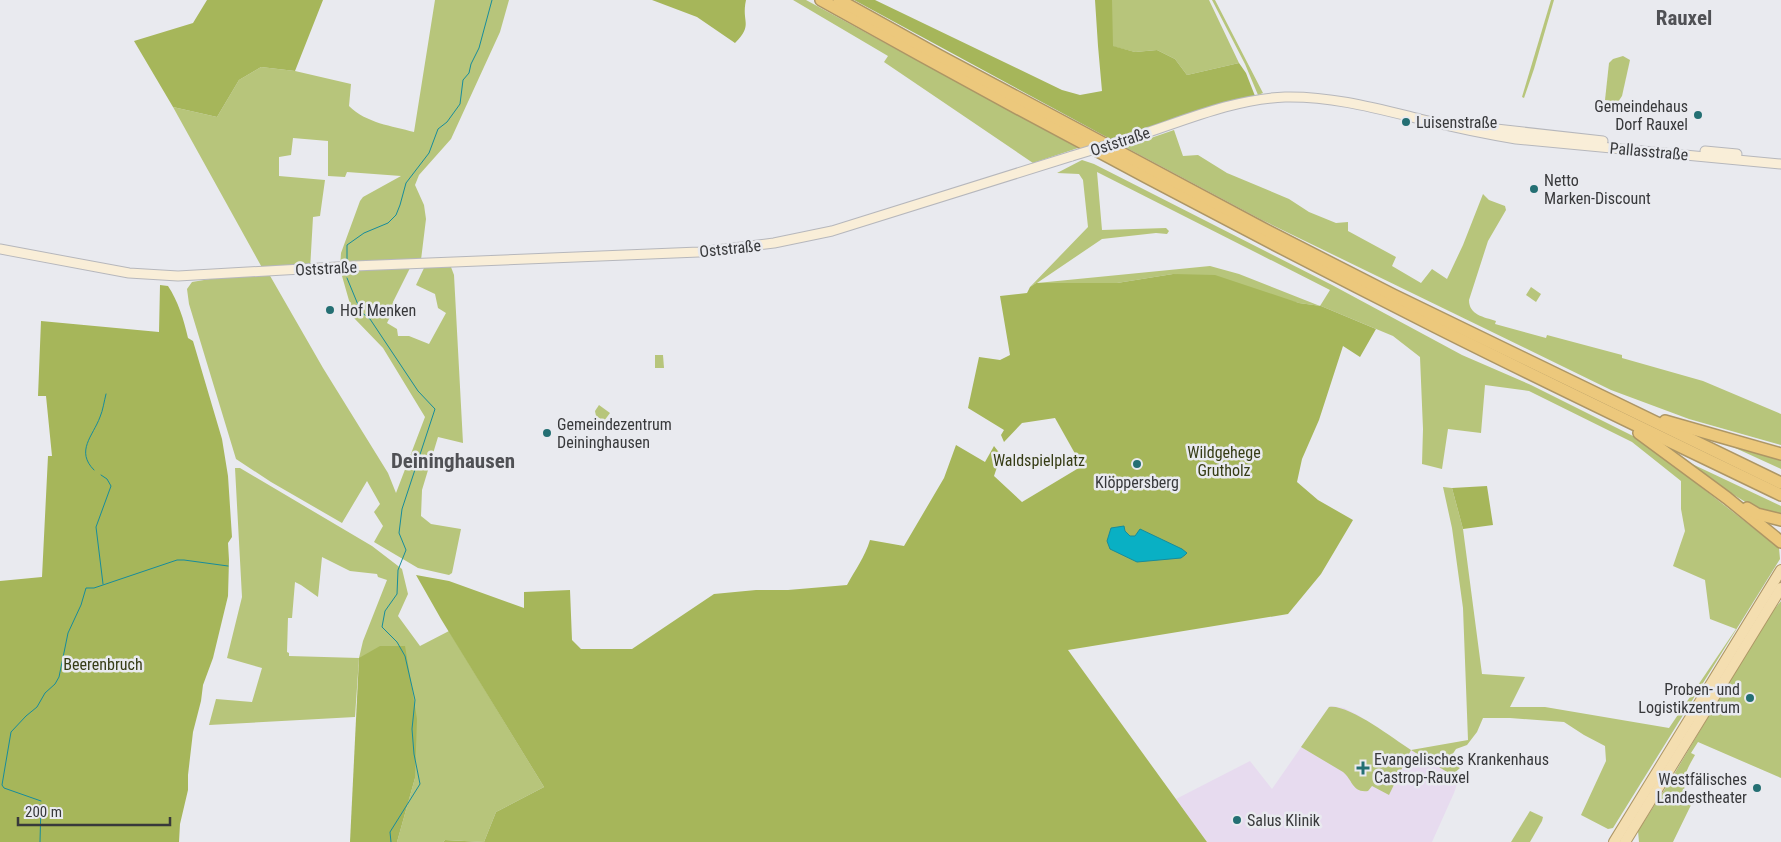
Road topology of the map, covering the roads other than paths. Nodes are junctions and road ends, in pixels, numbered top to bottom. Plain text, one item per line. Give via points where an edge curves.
1 (821, 0) edge
2 (839, 0) edge
3 (1517, 136) junction
4 (1781, 158) edge
5 (1781, 164) edge
6 (0, 249) edge
7 (1617, 410) junction
8 (1781, 454) edge
9 (1781, 483) edge
10 (1781, 495) edge
11 (1727, 498) junction
12 (1781, 520) edge
13 (1781, 542) edge
14 (1781, 570) edge
15 (1781, 588) edge
16 (1614, 842) edge
17 (1625, 842) edge

1 - 7 highway via 1021,111 1262,238 1437,328
2 - 7 highway via 1264,229
3 - 4 main road, Pallasstraße
3 - 5 main road, Pallasstraße
3 - 6 main road, Oststraße, bridge via 1473,132 1340,100 1284,97 1224,107 848,227 723,250 178,276 129,273
7 - 8 highway
7 - 9 highway
7 - 10 highway
7 - 11 highway
11 - 12 highway via 1757,514
11 - 13 highway
14 - 16 main road
15 - 17 main road

